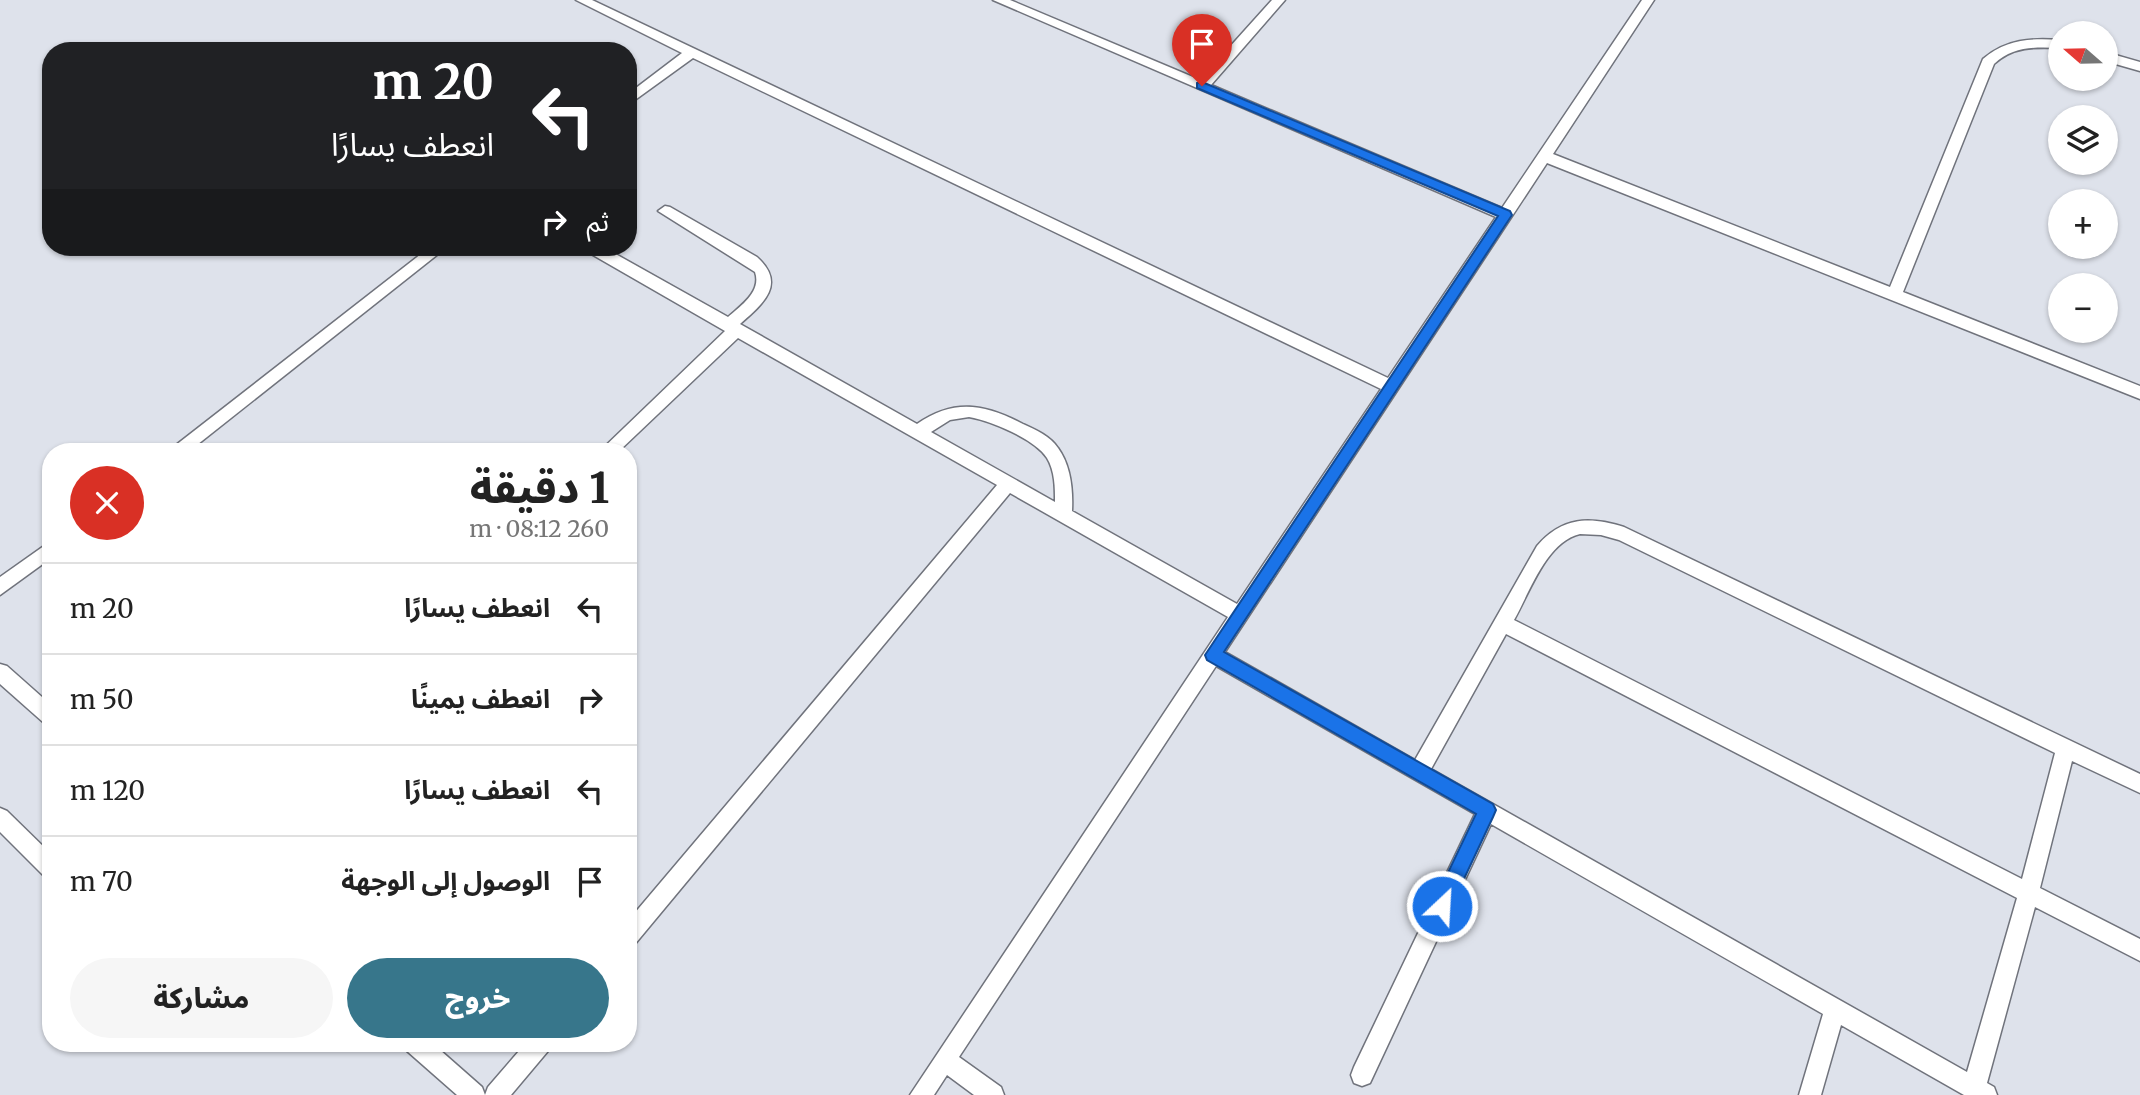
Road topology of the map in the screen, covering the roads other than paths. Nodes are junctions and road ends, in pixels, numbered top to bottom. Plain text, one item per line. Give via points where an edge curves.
1 (582, 0) edge
2 (999, 0) edge
3 (1279, 0) edge
4 (1648, 0) edge
5 (2048, 43) edge
6 (692, 52) junction
7 (2118, 60) edge
8 (2140, 67) edge
9 (1202, 86) junction
10 (637, 94) edge
11 (1544, 156) junction
12 (665, 211) dead end
13 (1506, 215) junction
14 (428, 256) edge
15 (607, 256) edge
16 (1894, 295) junction
17 (733, 327) junction
18 (1392, 387) junction
19 (2140, 393) edge
20 (918, 432) junction
21 (187, 443) edge
22 (616, 443) edge
23 (1008, 484) junction
24 (1063, 516) junction
25 (42, 555) edge
26 (0, 587) edge
27 (1240, 615) junction
28 (1503, 623) junction
29 (1213, 655) junction
30 (0, 672) edge
31 (42, 709) edge
32 (2066, 748) junction
33 (1419, 772) junction
34 (2140, 784) edge
35 (1487, 810) junction
36 (0, 818) edge
37 (42, 860) edge
38 (2029, 891) junction
39 (637, 926) edge
40 (2140, 950) edge
41 (1835, 1009) junction
42 (425, 1052) edge
43 (532, 1052) edge
44 (945, 1060) junction
45 (1363, 1074) dead end
46 (1980, 1091) edge
47 (474, 1095) edge
48 (496, 1095) edge
49 (921, 1095) edge
50 (993, 1095) edge
51 (1810, 1095) edge

1 - 6 lane
2 - 9 lane
3 - 9 lane
4 - 11 lane
5 - 16 lane via 2014,45 1988,62
6 - 10 lane
6 - 18 lane
7 - 8 lane
9 - 13 lane
11 - 13 lane
11 - 16 lane
12 - 17 lane via 764,271 763,292
13 - 18 lane
14 - 21 lane
15 - 17 lane
16 - 19 lane
17 - 20 lane
17 - 22 lane
18 - 27 lane
20 - 23 lane
20 - 24 lane via 943,416 975,410 1046,444 1062,477
23 - 24 lane
23 - 39 lane
24 - 27 lane
25 - 26 lane
27 - 29 lane
28 - 32 lane via 1553,538 1567,529 1605,527
28 - 33 lane
28 - 38 lane
29 - 33 lane
29 - 44 lane
30 - 31 lane
32 - 34 lane
32 - 38 lane
33 - 35 lane
35 - 41 lane
35 - 45 lane
36 - 37 lane
38 - 40 lane
38 - 46 lane
41 - 46 lane
41 - 51 lane
42 - 47 lane
43 - 48 lane
44 - 49 lane
44 - 50 lane

